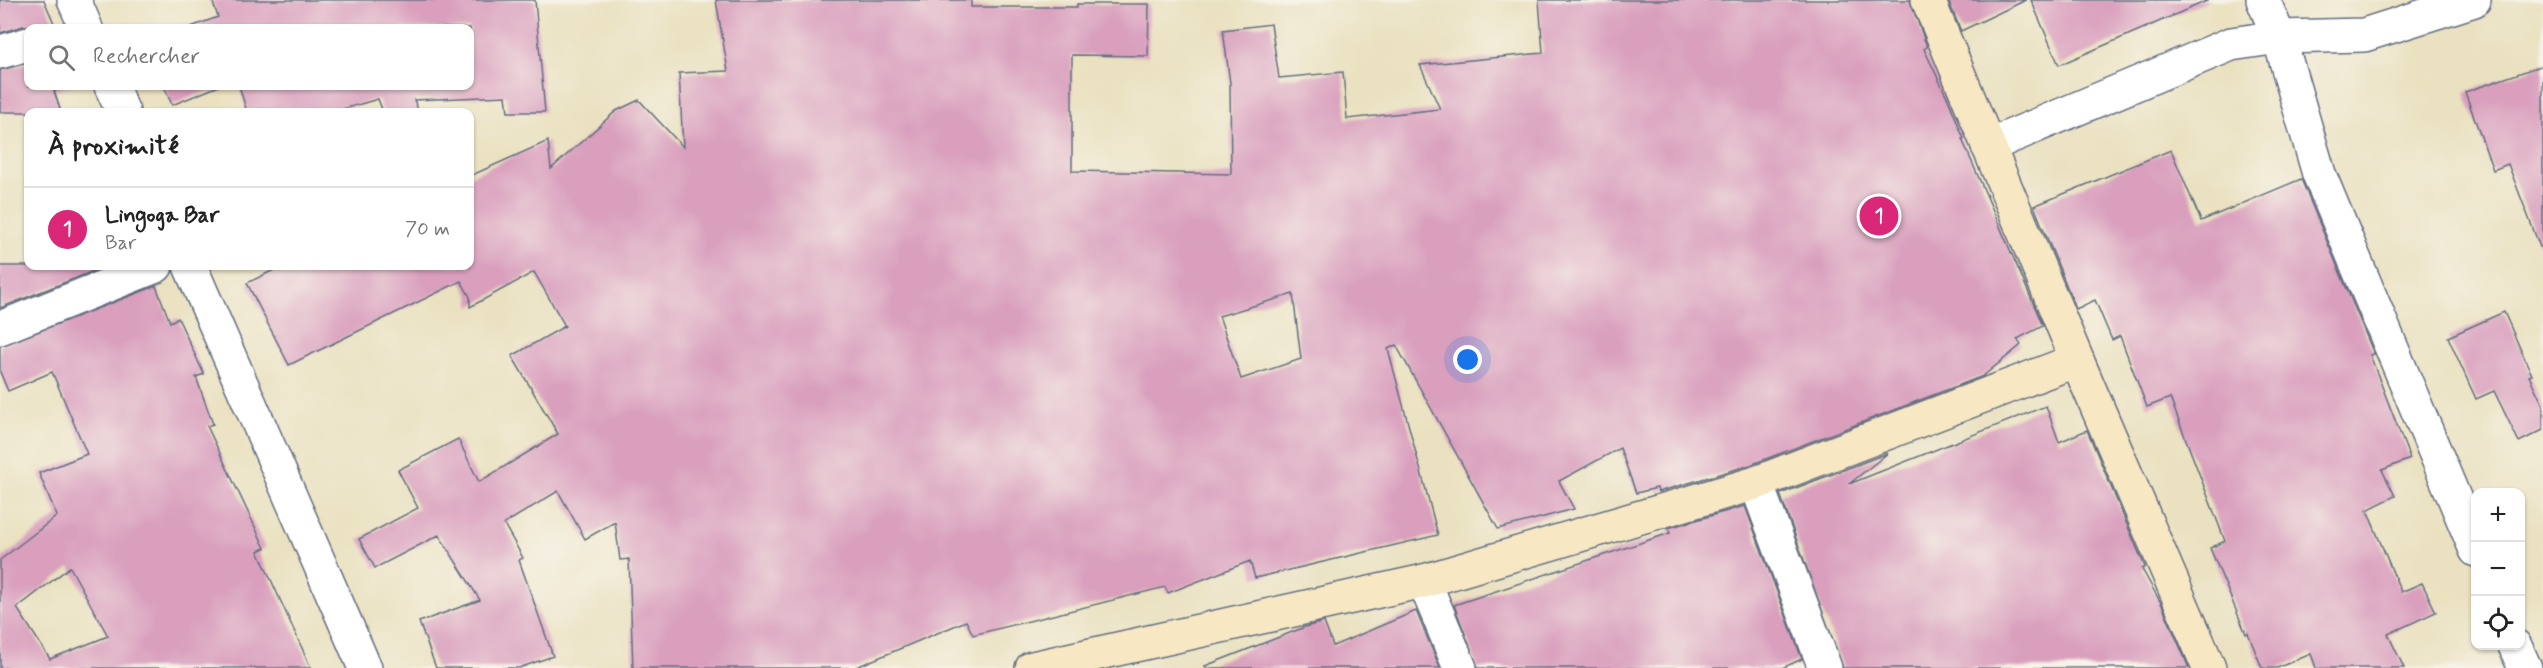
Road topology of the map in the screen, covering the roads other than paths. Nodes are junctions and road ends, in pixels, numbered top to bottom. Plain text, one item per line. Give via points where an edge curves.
1 (1928, 0) edge
2 (2263, 0) edge
3 (2474, 0) edge
4 (2279, 37) junction
5 (24, 45) edge
6 (0, 52) edge
7 (113, 90) edge
8 (121, 108) edge
9 (1988, 146) junction
10 (146, 270) edge
11 (192, 270) edge
12 (0, 328) edge
13 (2077, 360) junction
14 (1756, 483) junction
15 (2472, 542) edge
16 (1424, 581) junction
17 (2517, 650) edge
18 (365, 668) edge
19 (1032, 668) edge
20 (1460, 668) edge
21 (1825, 668) edge
22 (2209, 668) edge
23 (2525, 668) edge

1 - 9 street
2 - 4 street
3 - 4 street via 2364,35
4 - 9 street via 2231,44
4 - 15 street via 2319,174
5 - 6 street
7 - 8 street
9 - 13 street
10 - 12 street
11 - 18 street
13 - 14 street
13 - 22 street
14 - 16 street
14 - 21 street
16 - 19 street
16 - 20 street
17 - 23 street

